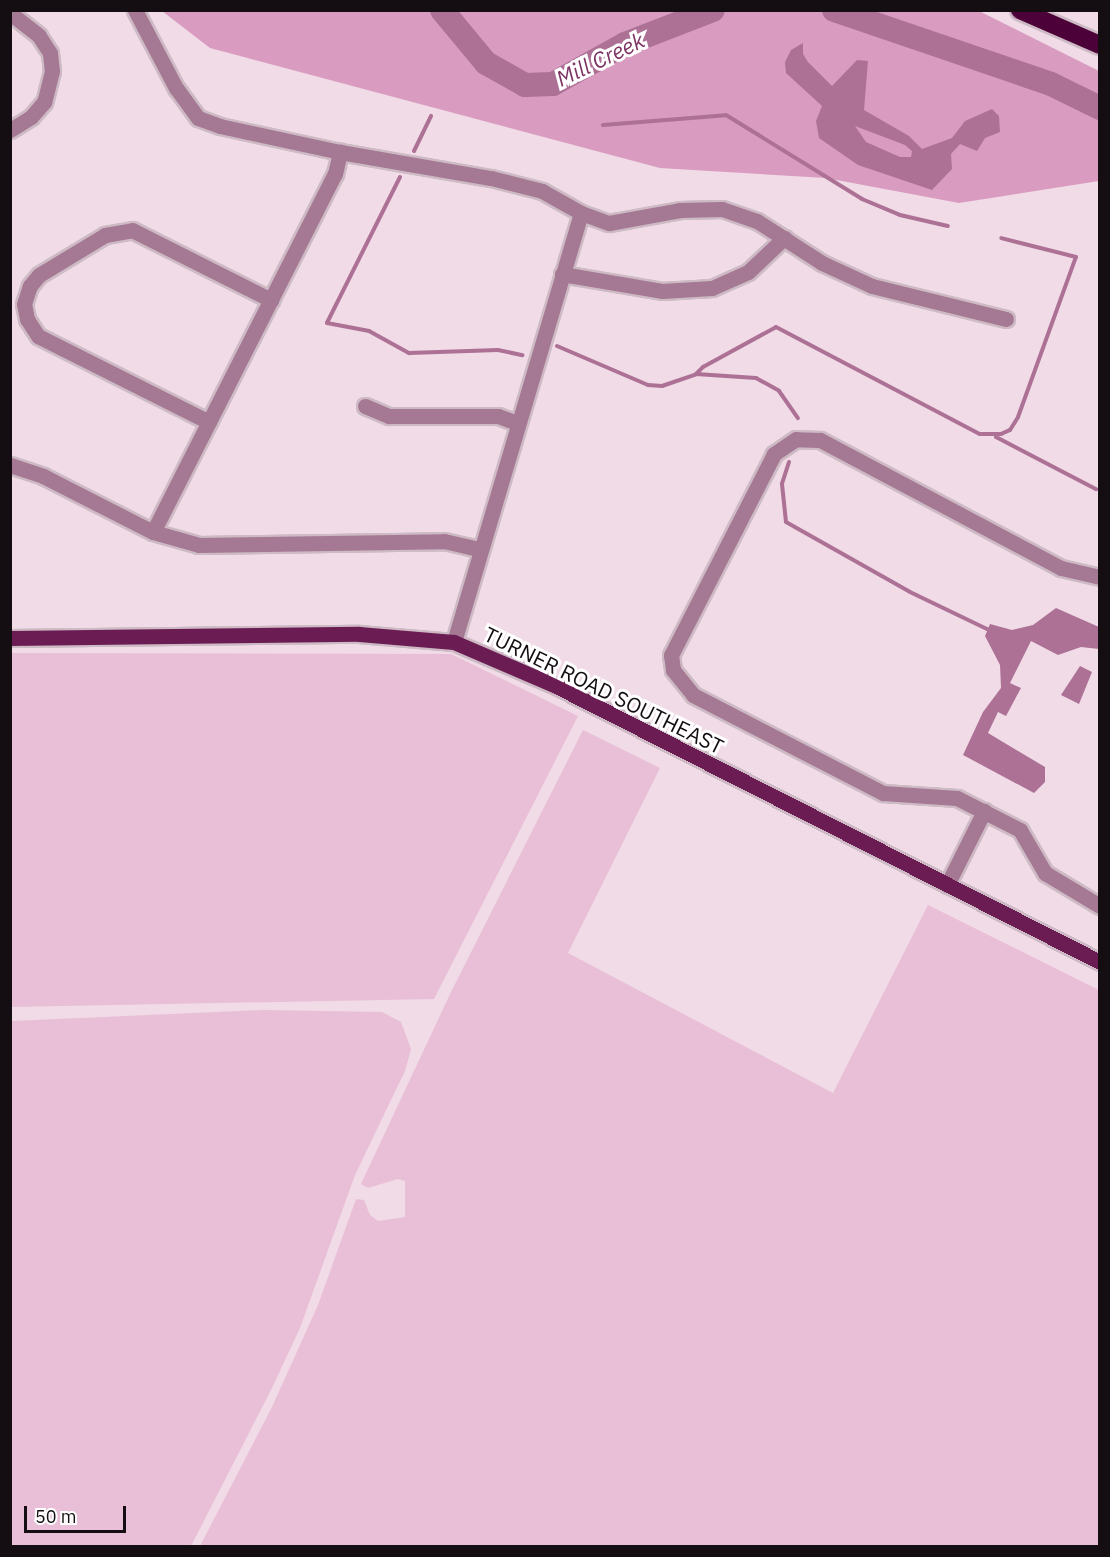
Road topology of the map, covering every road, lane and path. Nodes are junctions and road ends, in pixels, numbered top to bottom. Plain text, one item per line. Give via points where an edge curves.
1 (135, 10) edge
2 (1020, 10) edge
3 (10, 13) edge
4 (1100, 45) edge
5 (10, 130) edge
6 (340, 152) junction
7 (581, 213) junction
8 (784, 238) junction
9 (562, 274) junction
10 (271, 300) junction
11 (1006, 319) dead end
12 (365, 406) dead end
13 (210, 422) junction
14 (517, 423) junction
15 (10, 465) edge
16 (153, 532) junction
17 (479, 549) junction
18 (1100, 577) edge
19 (10, 638) edge
20 (454, 642) junction
21 (984, 811) junction
22 (947, 885) junction
23 (1100, 906) edge
24 (1100, 962) edge

1 - 6 street via 176,88 198,118 238,131
2 - 4 highway
3 - 5 street via 39,36 50,53 52,71 44,102 31,117
6 - 7 street via 491,177 542,191
6 - 10 street via 335,174
7 - 8 street via 609,224 680,210 723,209 757,221
7 - 9 street
8 - 9 street via 748,272 712,288 662,291
8 - 11 street via 822,263 880,289
9 - 14 street
10 - 13 street
10 - 13 street via 132,230 120,229 39,275 30,286 24,304 38,336
12 - 14 street via 389,416 498,416
13 - 16 street
14 - 17 street
15 - 16 street via 43,476
16 - 17 street via 199,545 444,541
17 - 20 street
18 - 21 street via 1061,568 820,440 796,439 774,454 677,639 671,655 673,670 693,695 883,793 912,797 944,795
19 - 20 main road, TURNER ROAD SOUTHEAST via 359,634
20 - 22 main road, TURNER ROAD SOUTHEAST via 546,681
21 - 22 street
21 - 23 street via 1020,830 1045,873
22 - 24 main road, TURNER ROAD SOUTHEAST

